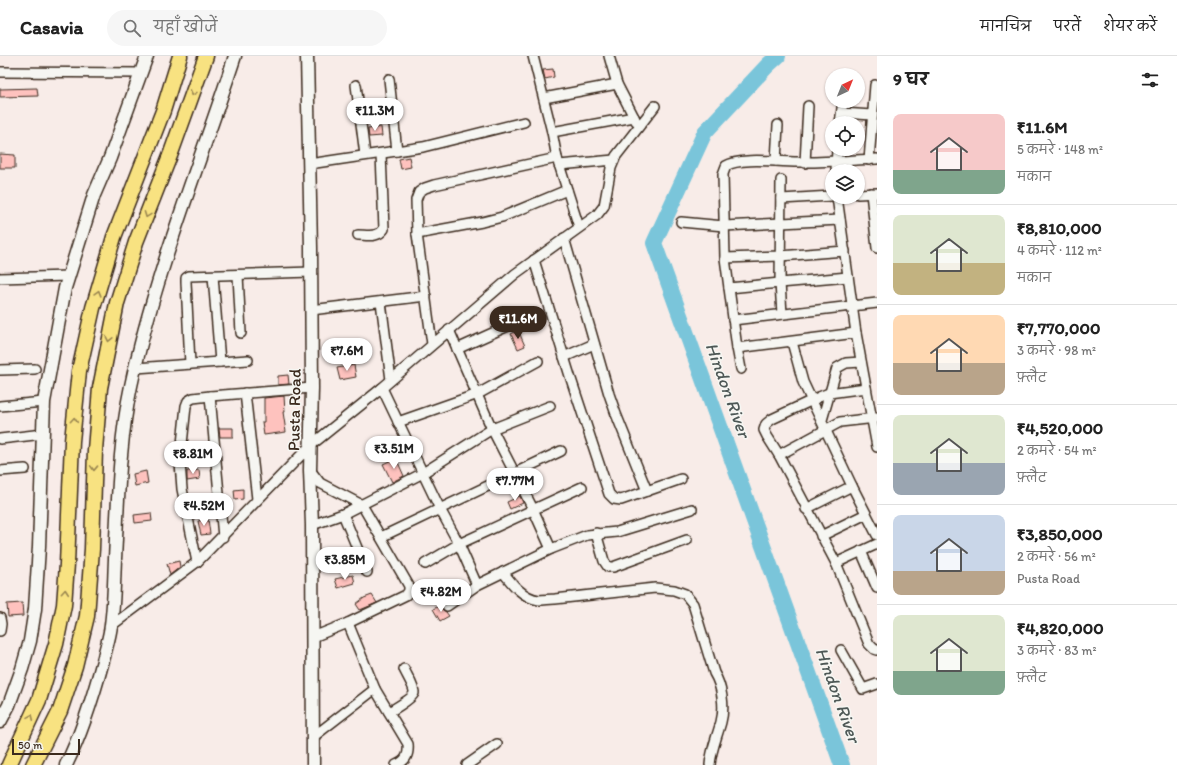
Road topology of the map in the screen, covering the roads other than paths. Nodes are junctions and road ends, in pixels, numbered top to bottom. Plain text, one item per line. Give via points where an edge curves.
1 (147, 56) edge
2 (180, 56) edge
3 (206, 56) edge
4 (235, 56) edge
5 (307, 56) edge
6 (533, 56) edge
7 (609, 56) edge
8 (0, 72) edge
9 (140, 73) junction
10 (389, 79) dead end
11 (617, 84) junction
12 (356, 85) dead end
13 (875, 85) dead end
14 (544, 98) junction
15 (655, 106) dead end
16 (808, 106) dead end
17 (842, 108) edge
18 (842, 113) junction
19 (872, 115) junction
20 (841, 116) edge
21 (634, 117) junction
22 (524, 122) dead end
23 (778, 125) dead end
24 (639, 126) junction
25 (552, 132) junction
26 (397, 151) junction
27 (381, 154) junction
28 (364, 156) junction
29 (836, 156) edge
30 (614, 160) junction
31 (873, 160) edge
32 (776, 161) junction
33 (836, 161) junction
34 (558, 162) junction
35 (805, 162) junction
36 (309, 164) junction
37 (781, 180) dead end
38 (567, 190) junction
39 (874, 193) edge
40 (825, 196) edge
41 (781, 199) junction
42 (838, 204) edge
43 (840, 220) junction
44 (681, 222) dead end
45 (780, 223) junction
46 (724, 226) junction
47 (579, 227) junction
48 (417, 234) junction
49 (358, 235) dead end
50 (564, 238) junction
51 (877, 248) edge
52 (845, 251) junction
53 (780, 256) junction
54 (725, 258) junction
55 (534, 260) junction
56 (311, 272) junction
57 (238, 275) junction
58 (68, 276) junction
59 (214, 276) junction
60 (848, 277) junction
61 (0, 278) edge
62 (780, 282) junction
63 (729, 288) junction
64 (426, 296) junction
65 (381, 302) junction
66 (877, 303) edge
67 (852, 307) junction
68 (311, 310) junction
69 (782, 314) junction
70 (528, 317) dead end
71 (733, 320) junction
72 (449, 330) junction
73 (856, 333) junction
74 (241, 334) dead end
75 (792, 342) junction
76 (432, 344) junction
77 (594, 344) junction
78 (737, 348) junction
79 (457, 349) junction
80 (564, 357) junction
81 (248, 360) dead end
82 (538, 361) dead end
83 (220, 362) junction
84 (861, 362) junction
85 (190, 364) junction
86 (136, 368) junction
87 (35, 369) dead end
88 (0, 370) edge
89 (741, 370) dead end
90 (391, 380) junction
91 (312, 388) junction
92 (382, 388) junction
93 (866, 388) junction
94 (246, 393) junction
95 (830, 393) junction
96 (478, 394) junction
97 (210, 396) junction
98 (813, 399) junction
99 (44, 402) junction
100 (0, 406) edge
101 (550, 406) dead end
102 (874, 418) edge
103 (822, 420) junction
104 (398, 422) junction
105 (492, 429) junction
106 (826, 430) junction
107 (43, 434) junction
108 (0, 439) edge
109 (310, 446) junction
110 (877, 447) edge
111 (560, 451) dead end
112 (779, 455) junction
113 (26, 469) dead end
114 (310, 470) junction
115 (0, 471) edge
116 (423, 473) junction
117 (514, 473) junction
118 (681, 479) dead end
119 (852, 486) junction
120 (582, 487) dead end
121 (647, 491) junction
122 (257, 499) junction
123 (362, 505) junction
124 (440, 509) junction
125 (533, 509) junction
126 (692, 509) dead end
127 (806, 509) junction
128 (343, 514) junction
129 (866, 514) junction
130 (312, 525) junction
131 (596, 533) junction
132 (877, 535) edge
133 (821, 536) junction
134 (223, 537) junction
135 (382, 538) junction
136 (687, 540) dead end
137 (459, 544) junction
138 (877, 544) edge
139 (551, 549) junction
140 (861, 551) junction
141 (197, 562) junction
142 (836, 563) junction
143 (425, 564) dead end
144 (367, 572) dead end
145 (504, 572) junction
146 (477, 585) junction
147 (877, 588) edge
148 (447, 606) dead end
149 (0, 618) edge
150 (348, 624) junction
151 (111, 626) junction
152 (0, 631) edge
153 (313, 638) junction
154 (841, 650) dead end
155 (877, 650) edge
156 (404, 669) dead end
157 (877, 684) edge
158 (376, 688) junction
159 (389, 712) junction
160 (0, 722) edge
161 (313, 737) junction
162 (497, 744) dead end
163 (313, 752) junction
164 (9, 765) edge
165 (33, 765) edge
166 (66, 765) edge
167 (308, 765) edge
168 (313, 765) edge
169 (396, 765) edge
170 (467, 765) edge
171 (710, 765) edge

1 - 9 street
164 -> 2 main road via 39,700 56,644 64,605 72,441 79,372 93,308 114,237 163,111
3 -> 165 main road via 136,242 117,302 100,388 87,616 75,666 60,711
4 - 86 street via 158,284
5 - 36 street, Pusta Road
6 - 14 street
7 - 11 street
8 - 9 street
9 - 58 street via 94,195
10 - 26 street
11 - 14 street
11 - 21 street
12 - 28 street
13 - 19 street
14 - 25 street
15 - 24 street
16 - 35 street
17 - 18 street
18 - 19 street
18 - 20 street
19 - 31 street
21 - 24 street
21 - 25 street
22 - 26 street
23 - 32 street
24 - 30 street
25 - 34 street
26 - 27 street
27 - 28 street
27 - 49 street via 384,228 376,235
28 - 36 street
29 - 33 street
30 - 34 street
30 - 47 street via 604,206 597,215
31 - 33 street
32 - 35 street
32 - 46 street via 733,162 726,166 723,174
33 - 35 street
34 - 38 street
34 - 48 street via 425,188 419,192 416,200
36 - 56 street, Pusta Road
37 - 41 street
38 - 47 street
38 - 48 street via 502,217
39 - 51 street
40 - 41 street
41 - 45 street
42 - 43 street
43 - 45 street
43 - 52 street
44 - 46 street
45 - 46 street
45 - 53 street
46 - 54 street
47 - 50 street
48 - 64 street
50 - 55 street
50 - 77 street
52 - 53 street
52 - 60 street
53 - 54 street
53 - 62 street
54 - 63 street
55 - 72 street
55 - 80 street
56 - 57 street
56 - 68 street, Pusta Road
57 - 59 street
57 - 74 street
58 - 61 street
58 - 99 street
59 - 83 street
59 - 85 street via 194,274 186,278
60 - 62 street
60 - 67 street
62 - 63 street
62 - 69 street
63 - 71 street
64 - 65 street
64 - 76 street
65 - 68 street
65 - 90 street
66 - 67 street
67 - 69 street
67 - 73 street
68 - 91 street, Pusta Road
69 - 71 street
70 - 79 street
71 - 78 street
72 - 76 street
72 - 79 street
73 - 75 street
73 - 84 street
75 - 78 street
75 - 98 street via 803,382
76 - 90 street
77 - 80 street
77 - 121 street via 616,414
78 - 89 street
79 - 96 street
80 - 121 street via 609,494 614,499 621,500
81 - 83 street
82 - 96 street
83 - 85 street
84 - 93 street
84 - 95 street via 846,363 837,368
85 - 86 street
86 - 151 street via 122,453
87 - 88 street
90 - 92 street
91 - 94 street
91 - 109 street, Pusta Road
92 - 104 street
92 - 109 street
93 - 95 street
93 - 102 street
94 - 97 street
94 - 122 street
95 - 98 street
95 - 103 street
96 - 104 street
96 - 105 street
97 - 134 street
97 - 141 street via 188,400 180,463 182,489
98 - 103 street
98 - 112 street via 766,424 766,436
99 - 100 street
99 - 107 street
101 - 105 street
102 - 106 street via 840,422
102 - 110 street
103 - 106 street
104 - 116 street
105 - 116 street
105 - 117 street
106 - 112 street
106 - 119 street
107 - 108 street
107 - 160 street via 36,586 30,641 10,705
109 - 114 street, Pusta Road
109 - 122 street
111 - 117 street
112 - 127 street
113 - 115 street
114 - 123 street via 320,483
114 - 130 street, Pusta Road
116 - 123 street
116 - 124 street
117 - 124 street
117 - 125 street
118 - 121 street
119 - 127 street
119 - 129 street
120 - 125 street
122 - 134 street
123 - 128 street
123 - 135 street
124 - 135 street
124 - 137 street
125 - 137 street
125 - 139 street
126 - 131 street via 617,532
127 - 133 street
128 - 130 street
128 - 144 street
129 - 132 street
129 - 133 street
130 - 153 street, Pusta Road
131 - 136 street via 608,567
131 - 139 street
133 - 142 street
134 - 141 street
135 - 150 street via 409,586 409,591 406,595
137 - 143 street
137 - 146 street
138 - 140 street
139 - 145 street
140 - 142 street
140 - 147 street
141 - 151 street
142 - 155 street via 869,644
145 - 146 street
145 - 171 street via 512,585 528,597 538,600 654,588 685,594 693,604 722,697 722,721
146 - 148 street
149 - 152 street
150 - 153 street
150 - 158 street
151 - 166 street via 85,722
153 - 161 street, Pusta Road
154 - 157 street via 863,688
156 - 159 street via 414,693
158 - 159 street
158 - 161 street
159 - 169 street via 408,744 409,754 403,762
161 - 163 street, Pusta Road
162 - 170 street
163 - 167 street
163 - 168 street, Pusta Road

